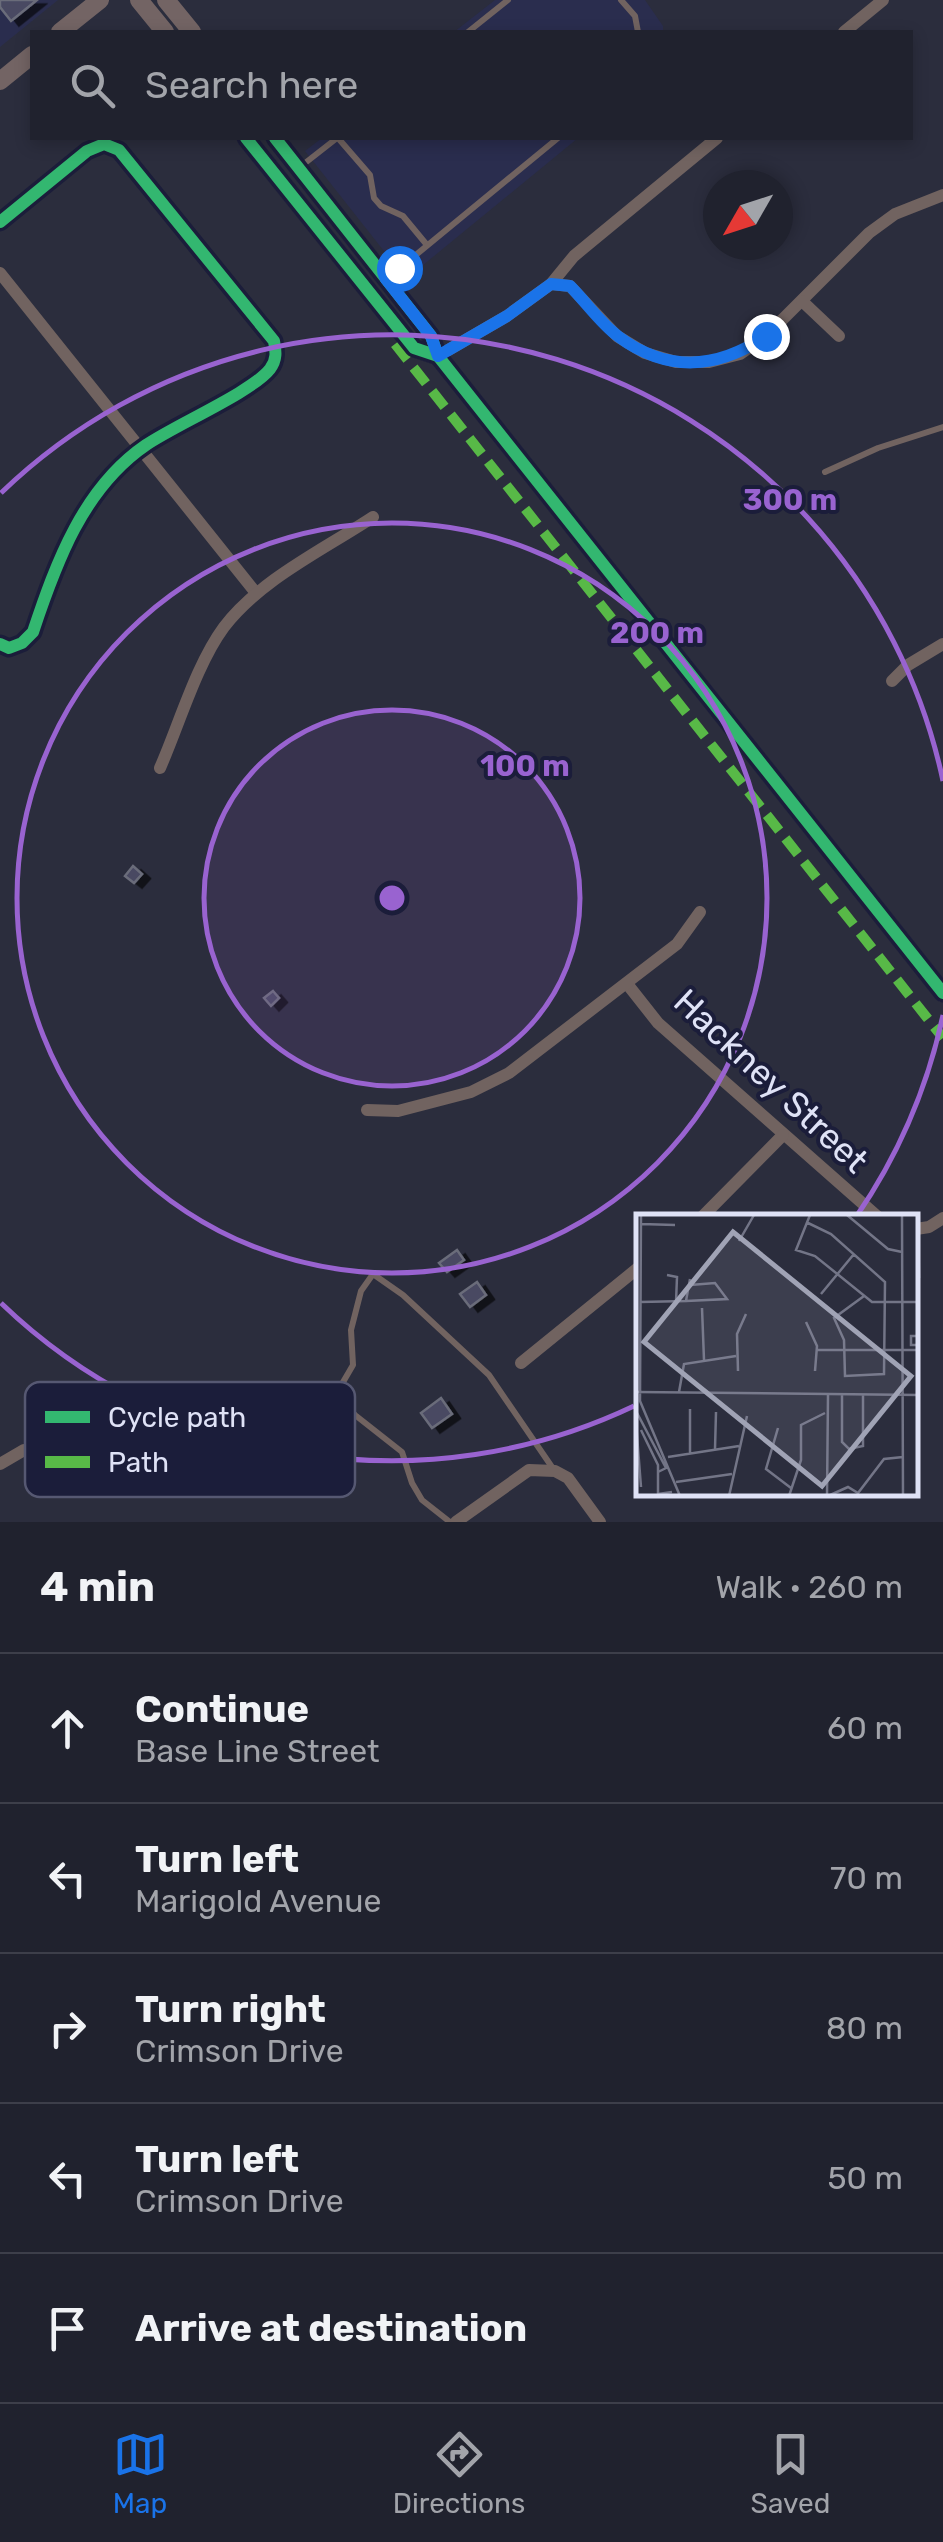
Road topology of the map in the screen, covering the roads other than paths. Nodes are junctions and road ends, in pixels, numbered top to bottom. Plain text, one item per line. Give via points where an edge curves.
1 (100, 0) edge
2 (140, 0) edge
3 (166, 0) edge
4 (508, 0) edge
5 (622, 0) edge
6 (883, 0) edge
7 (62, 30) edge
8 (162, 30) edge
9 (190, 30) edge
10 (470, 30) edge
11 (638, 30) edge
12 (846, 30) edge
13 (30, 57) edge
14 (0, 81) edge
15 (248, 140) edge
16 (260, 140) edge
17 (277, 140) edge
18 (335, 140) edge
19 (340, 140) edge
20 (556, 140) edge
21 (715, 140) edge
22 (299, 168) junction
23 (943, 195) edge
24 (0, 222) edge
25 (428, 245) junction
26 (0, 273) edge
27 (386, 279) junction
28 (551, 284) junction
29 (802, 301) junction
30 (839, 336) dead end
31 (438, 356) junction
32 (943, 428) edge
33 (140, 449) junction
34 (826, 472) dead end
35 (373, 517) dead end
36 (256, 593) junction
37 (0, 644) edge
38 (943, 644) edge
39 (892, 681) dead end
40 (160, 768) dead end
41 (700, 912) dead end
42 (628, 985) junction
43 (943, 992) edge
44 (367, 1110) dead end
45 (784, 1135) junction
46 (705, 1214) edge
47 (875, 1214) edge
48 (943, 1218) edge
49 (918, 1229) edge
50 (636, 1270) edge
51 (522, 1363) dead end
52 (343, 1382) edge
53 (355, 1415) edge
54 (24, 1450) dead end
55 (0, 1464) edge
56 (555, 1471) junction
57 (453, 1522) edge
58 (600, 1522) edge

1 - 7 main road
2 - 8 main road
3 - 9 main road
4 - 10 lane
5 - 11 lane
6 - 12 street
13 - 14 main road
15 - 31 main road via 414,348
16 - 22 main road via 282,165
17 - 22 main road
18 - 22 lane
19 - 25 lane via 370,175 380,206 403,216
20 - 25 lane
21 - 28 street via 574,256
22 - 27 main road
23 - 29 street via 868,233
24 - 33 street via 88,151 104,144 119,150 274,340 270,369 250,386
25 - 27 lane
26 - 33 street
27 - 31 main road via 431,336
28 - 29 street via 570,286 616,336 676,362 740,354
28 - 31 street
29 - 30 street
31 - 43 main road
32 - 34 lane
33 - 36 street
33 - 37 street via 70,534 32,632 9,648
35 - 36 street
36 - 40 street via 222,630
38 - 39 street
41 - 42 street via 677,944
42 - 44 street via 510,1072 472,1092 398,1111
42 - 45 street, Hackney Street via 658,1023
45 - 46 street
45 - 47 street, Hackney Street
48 - 49 street
50 - 51 street
52 - 56 lane via 354,1365 351,1330 361,1291 373,1274 489,1375
53 - 57 lane via 402,1452 422,1500
54 - 55 street
56 - 57 street via 530,1470
56 - 58 street via 568,1478

